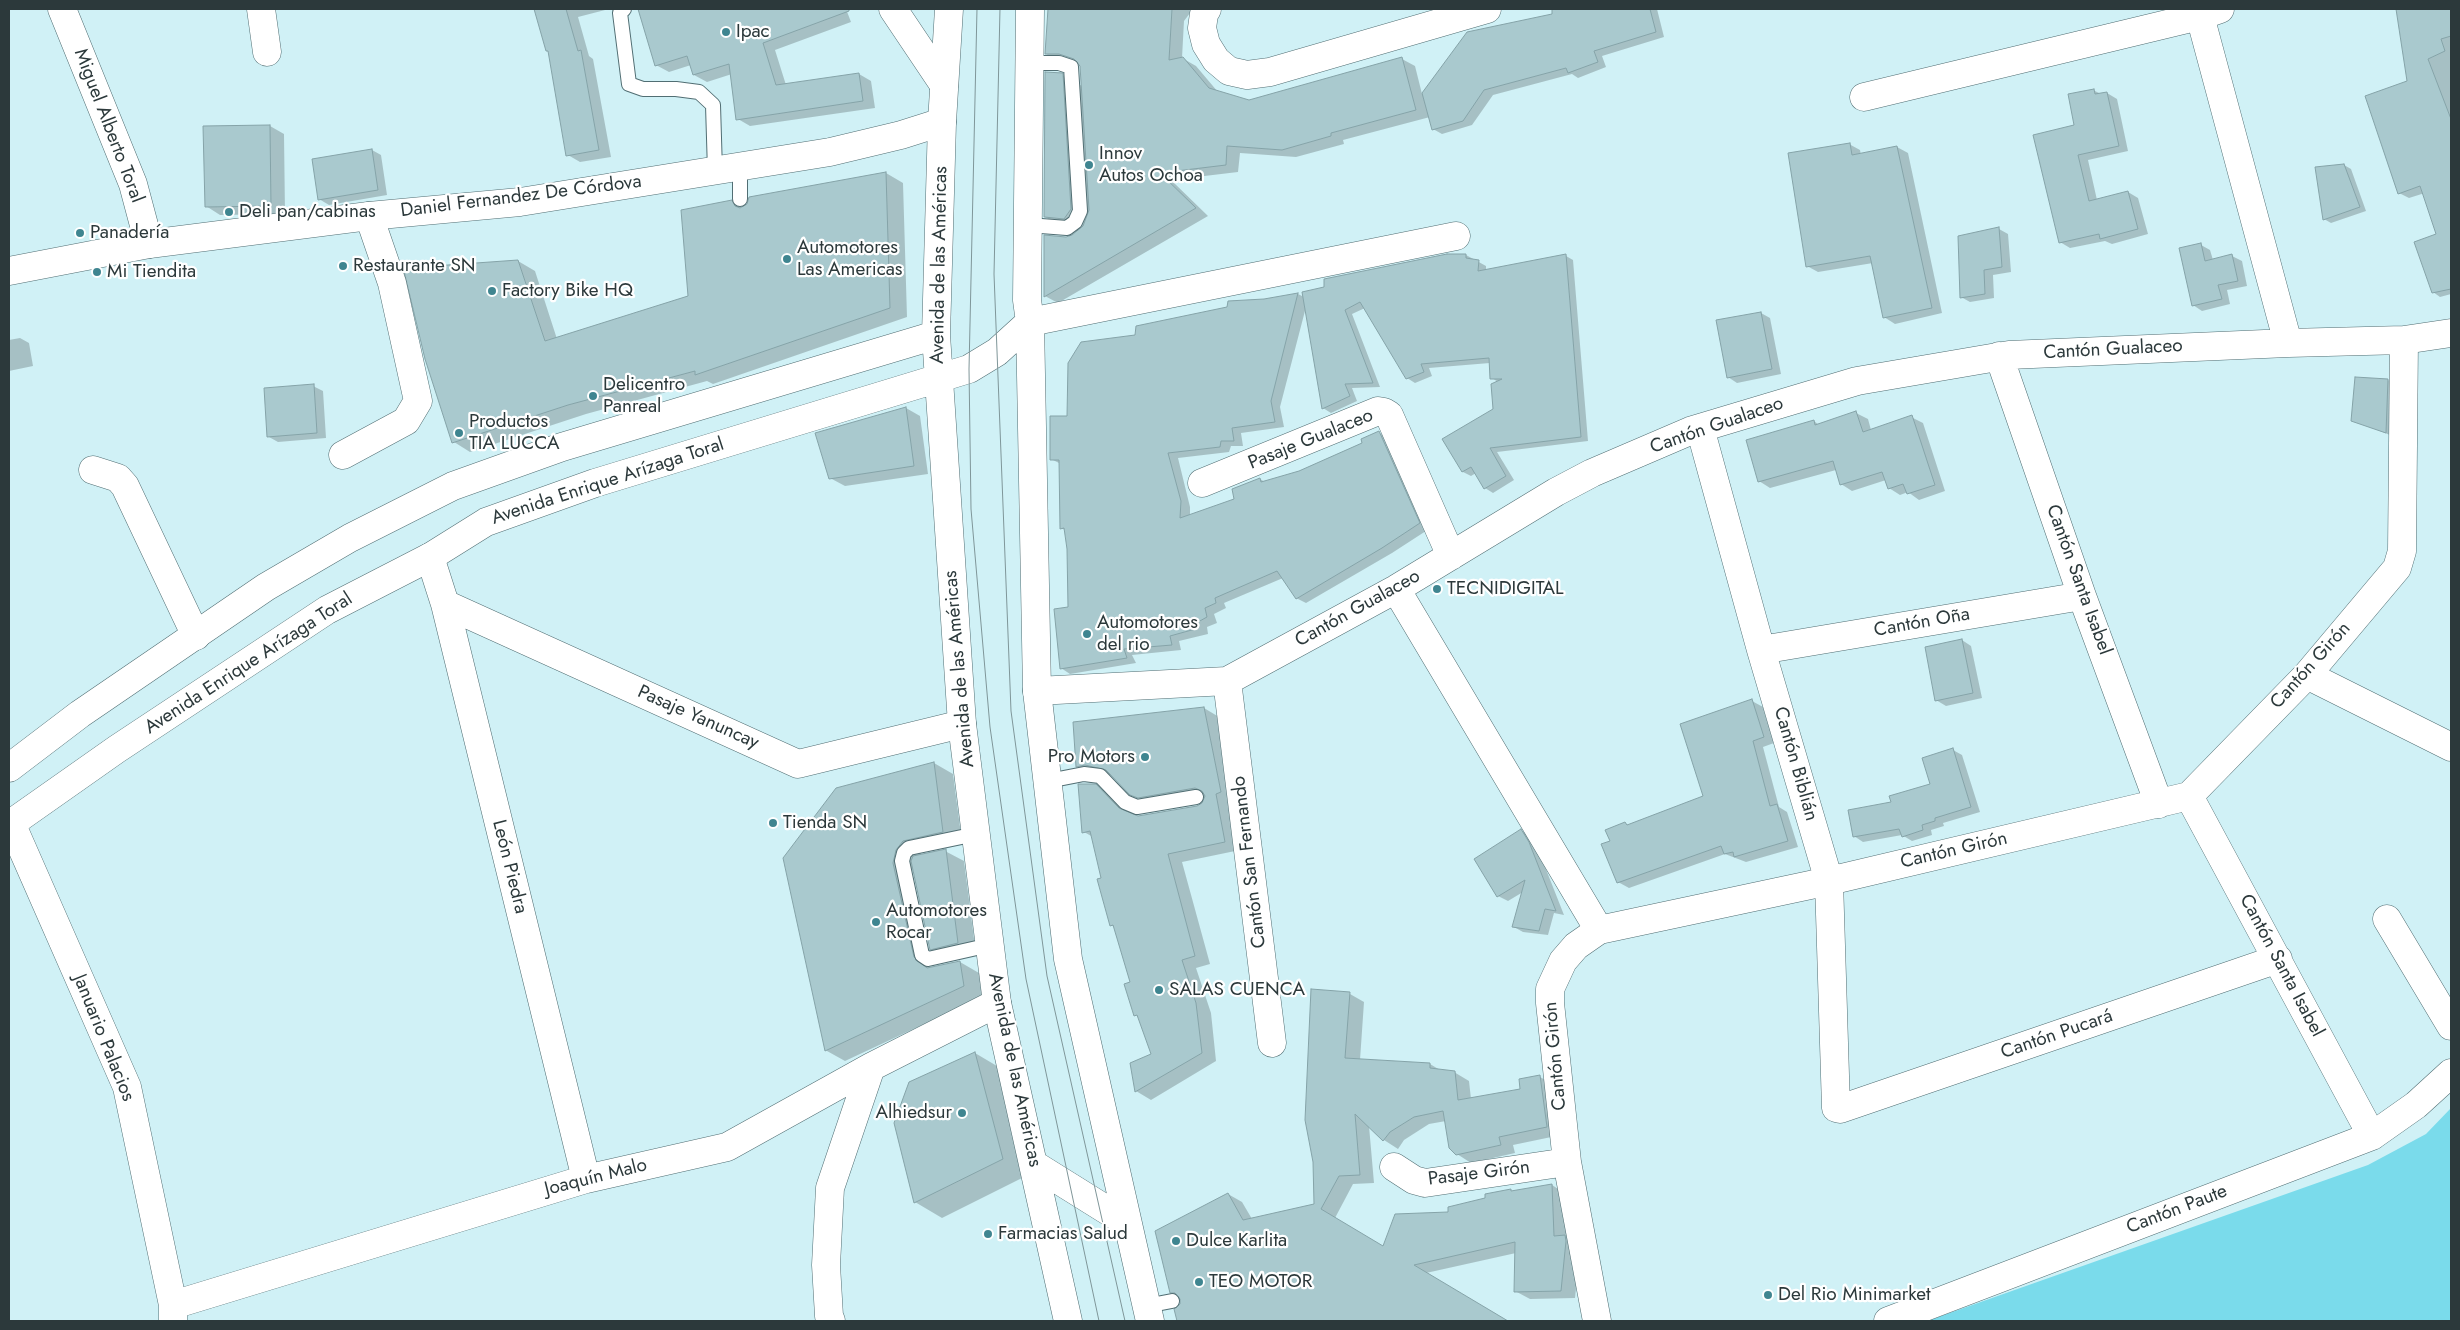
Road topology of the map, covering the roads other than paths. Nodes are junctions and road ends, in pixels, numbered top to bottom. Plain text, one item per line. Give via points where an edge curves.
1 (62, 9) edge
2 (261, 9) edge
3 (624, 9) edge
4 (893, 9) edge
5 (949, 9) edge
6 (1030, 9) edge
7 (1207, 9) edge
8 (1488, 9) edge
9 (2210, 12) edge
10 (267, 52) dead end
11 (1030, 63) junction
12 (944, 84) junction
13 (1864, 97) dead end
14 (942, 122) junction
15 (727, 169) junction
16 (740, 199) dead end
17 (369, 216) junction
18 (1028, 225) junction
19 (1456, 236) dead end
20 (149, 244) junction
21 (9, 272) edge
22 (1030, 322) junction
23 (2451, 333) edge
24 (936, 334) junction
25 (2404, 340) junction
26 (2288, 342) junction
27 (1999, 356) junction
28 (939, 378) junction
29 (1700, 428) junction
30 (343, 455) dead end
31 (93, 470) dead end
32 (1202, 483) dead end
33 (1451, 556) junction
34 (430, 557) junction
35 (1396, 589) junction
36 (2082, 596) junction
37 (445, 604) junction
38 (196, 636) junction
39 (1761, 650) junction
40 (2307, 675) junction
41 (1228, 681) junction
42 (1037, 691) junction
43 (962, 724) junction
44 (2451, 747) edge
45 (9, 768) edge
46 (1048, 781) junction
47 (2189, 796) junction
48 (1196, 797) dead end
49 (2159, 804) junction
50 (10, 824) edge
51 (976, 834) junction
52 (1829, 880) junction
53 (2387, 919) dead end
54 (1599, 930) junction
55 (990, 945) junction
56 (2278, 959) junction
57 (997, 1003) junction
58 (2451, 1026) edge
59 (1272, 1043) dead end
60 (871, 1067) junction
61 (2451, 1073) edge
62 (1836, 1108) joint
63 (2372, 1136) junction
64 (1567, 1162) junction
65 (1033, 1164) junction
66 (1394, 1167) dead end
67 (586, 1179) junction
68 (1126, 1222) junction
69 (1156, 1310) edge
70 (173, 1313) edge
71 (832, 1321) edge
72 (1068, 1321) edge
73 (1597, 1321) edge
74 (1888, 1321) edge

1 - 20 street, Miguel Alberto Toral via 133,184
2 - 10 street
3 - 15 lane via 620,13 629,84 699,92 713,105
4 - 12 street
5 - 12 street, Avenida de las Américas
6 - 11 street
7 - 8 street via 1202,28 1206,44 1216,60 1229,71 1247,75 1270,72
9 - 13 street
9 - 26 street
11 - 18 street
11 - 18 lane via 1059,63 1071,67 1080,211 1075,222 1067,228
12 - 14 street, Avenida de las Américas
14 - 15 street, Daniel Fernandez De Córdova via 830,152
14 - 24 street, Avenida de las Américas
15 - 16 lane
15 - 17 street, Daniel Fernandez De Córdova via 520,202
17 - 20 street, Daniel Fernandez De Córdova
17 - 30 street via 392,283 418,401 406,421
18 - 22 street via 1027,300
19 - 22 street
20 - 21 street, Daniel Fernandez De Córdova
22 - 28 street, Avenida Enrique Arízaga Toral via 997,352 976,365
22 - 42 street
23 - 25 street, Cantón Gualaceo
24 - 28 street, Avenida de las Américas
24 - 38 street via 562,447 453,486 350,538 266,587
25 - 26 street, Cantón Gualaceo
25 - 40 street, Cantón Girón via 2400,560 2397,568
26 - 27 street, Cantón Gualaceo
27 - 29 street, Cantón Gualaceo via 1857,381
27 - 36 street, Cantón Santa Isabel
28 - 34 street, Avenida Enrique Arízaga Toral via 595,483 486,522
28 - 43 street, Avenida de las Américas
29 - 33 street, Cantón Gualaceo via 1576,481
29 - 39 street, Cantón Biblián
31 - 38 street via 118,478 125,486
32 - 33 street, Pasaje Gualaceo via 1378,411 1384,412
33 - 35 street, Cantón Gualaceo
34 - 37 street, León Piedra
34 - 50 street, Avenida Enrique Arízaga Toral via 328,610 117,748
35 - 41 street, Cantón Gualaceo
35 - 54 street
36 - 39 street, Cantón Oña
36 - 49 street, Cantón Santa Isabel
37 - 43 street, Pasaje Yanuncay via 798,764
37 - 67 street, León Piedra
38 - 45 street via 80,714
39 - 52 street, Cantón Biblián
40 - 44 street
40 - 47 street, Cantón Girón
41 - 42 street, Cantón Gualaceo
41 - 59 street, Cantón San Fernando
42 - 46 street
43 - 51 street, Avenida de las Américas
46 - 48 lane via 1084,774 1100,776 1125,802 1137,806
46 - 68 street via 1068,960
47 - 49 street, Cantón Girón
47 - 56 street, Cantón Santa Isabel
49 - 52 street, Cantón Girón
50 - 70 street, Januario Palacios via 126,1087
51 - 55 street, Avenida de las Américas
51 - 55 lane via 909,848 904,852 902,861 922,956 928,959
52 - 54 street, Cantón Girón
52 - 62 street, Cantón Biblián
53 - 58 street
54 - 64 street, Cantón Girón via 1576,946 1563,961 1550,989
55 - 57 street, Avenida de las Américas
56 - 62 street, Cantón Pucará
56 - 63 street, Cantón Santa Isabel
57 - 60 street, Joaquín Malo
57 - 65 street, Avenida de las Américas
60 - 67 street, Joaquín Malo via 727,1147
60 - 71 street via 830,1188 826,1265
61 - 63 street, Cantón Paute via 2416,1105
63 - 74 street, Cantón Paute
64 - 66 street, Pasaje Girón via 1425,1183
64 - 73 street, Cantón Girón
65 - 68 street
65 - 72 street, Avenida de las Américas
67 - 70 street, Joaquín Malo
68 - 69 street

